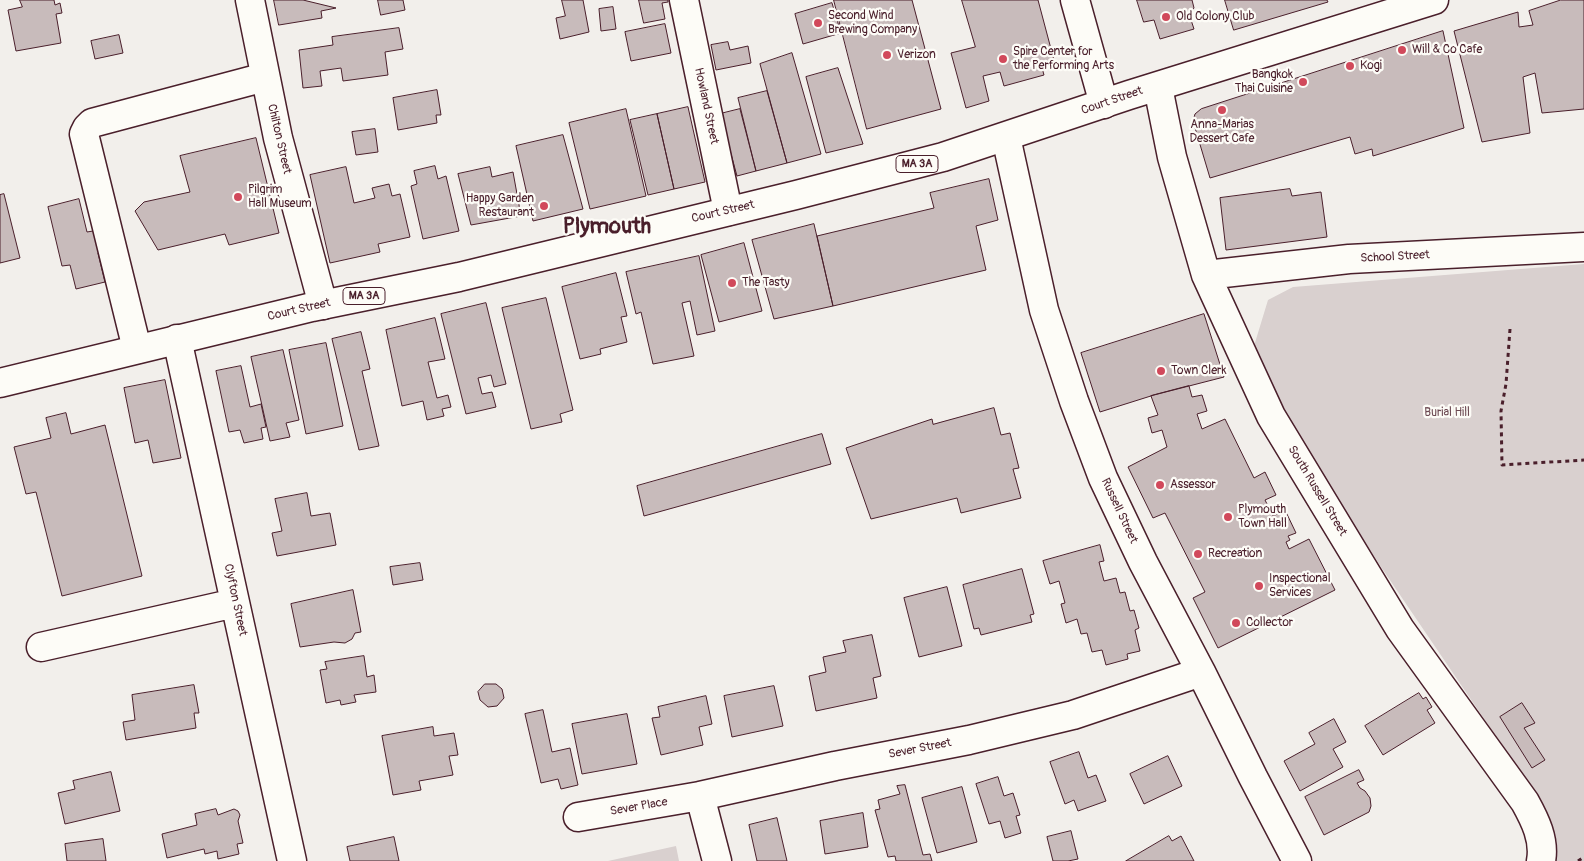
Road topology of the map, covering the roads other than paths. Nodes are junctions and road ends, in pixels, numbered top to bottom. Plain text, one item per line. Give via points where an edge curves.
1 (250, 0) edge
2 (684, 0) edge
3 (1075, 0) edge
4 (1434, 0) edge
5 (265, 77) junction
6 (1158, 87) junction
7 (1104, 104) junction
8 (1006, 137) junction
9 (728, 211) junction
10 (1584, 247) edge
11 (1206, 275) junction
12 (323, 305) junction
13 (177, 339) junction
14 (137, 349) junction
15 (0, 383) edge
16 (235, 603) junction
17 (41, 647) dead end
18 (1201, 672) junction
19 (700, 796) junction
20 (578, 817) dead end
21 (292, 861) edge
22 (717, 861) edge
23 (1297, 861) edge
24 (1541, 861) edge

1 - 5 street, Chilton Street
2 - 9 street, Howland Street
3 - 7 street
4 - 6 street, Court Street / MA 3A
5 - 12 street, Chilton Street
5 - 14 street via 92,123 84,134
6 - 7 street, Court Street / MA 3A
6 - 11 street, South Russell Street via 1172,156
7 - 8 street, Court Street / MA 3A
8 - 9 street, Court Street / MA 3A via 943,157
8 - 18 street, Russell Street via 1044,310 1077,409 1103,478
9 - 12 street, Court Street / MA 3A via 459,277
10 - 11 street, School Street via 1349,259
11 - 24 street, South Russell Street via 1271,416 1400,629 1525,802 1537,823 1543,852
12 - 13 street, Court Street / MA 3A
13 - 14 street, Court Street / MA 3A
13 - 16 street, Clyfton Street
14 - 15 street, Court Street / MA 3A
16 - 17 street
16 - 21 street, Clyfton Street
18 - 19 street, Sever Street via 1073,715
18 - 23 street, Russell Street
19 - 20 street, Sever Place
19 - 22 street

